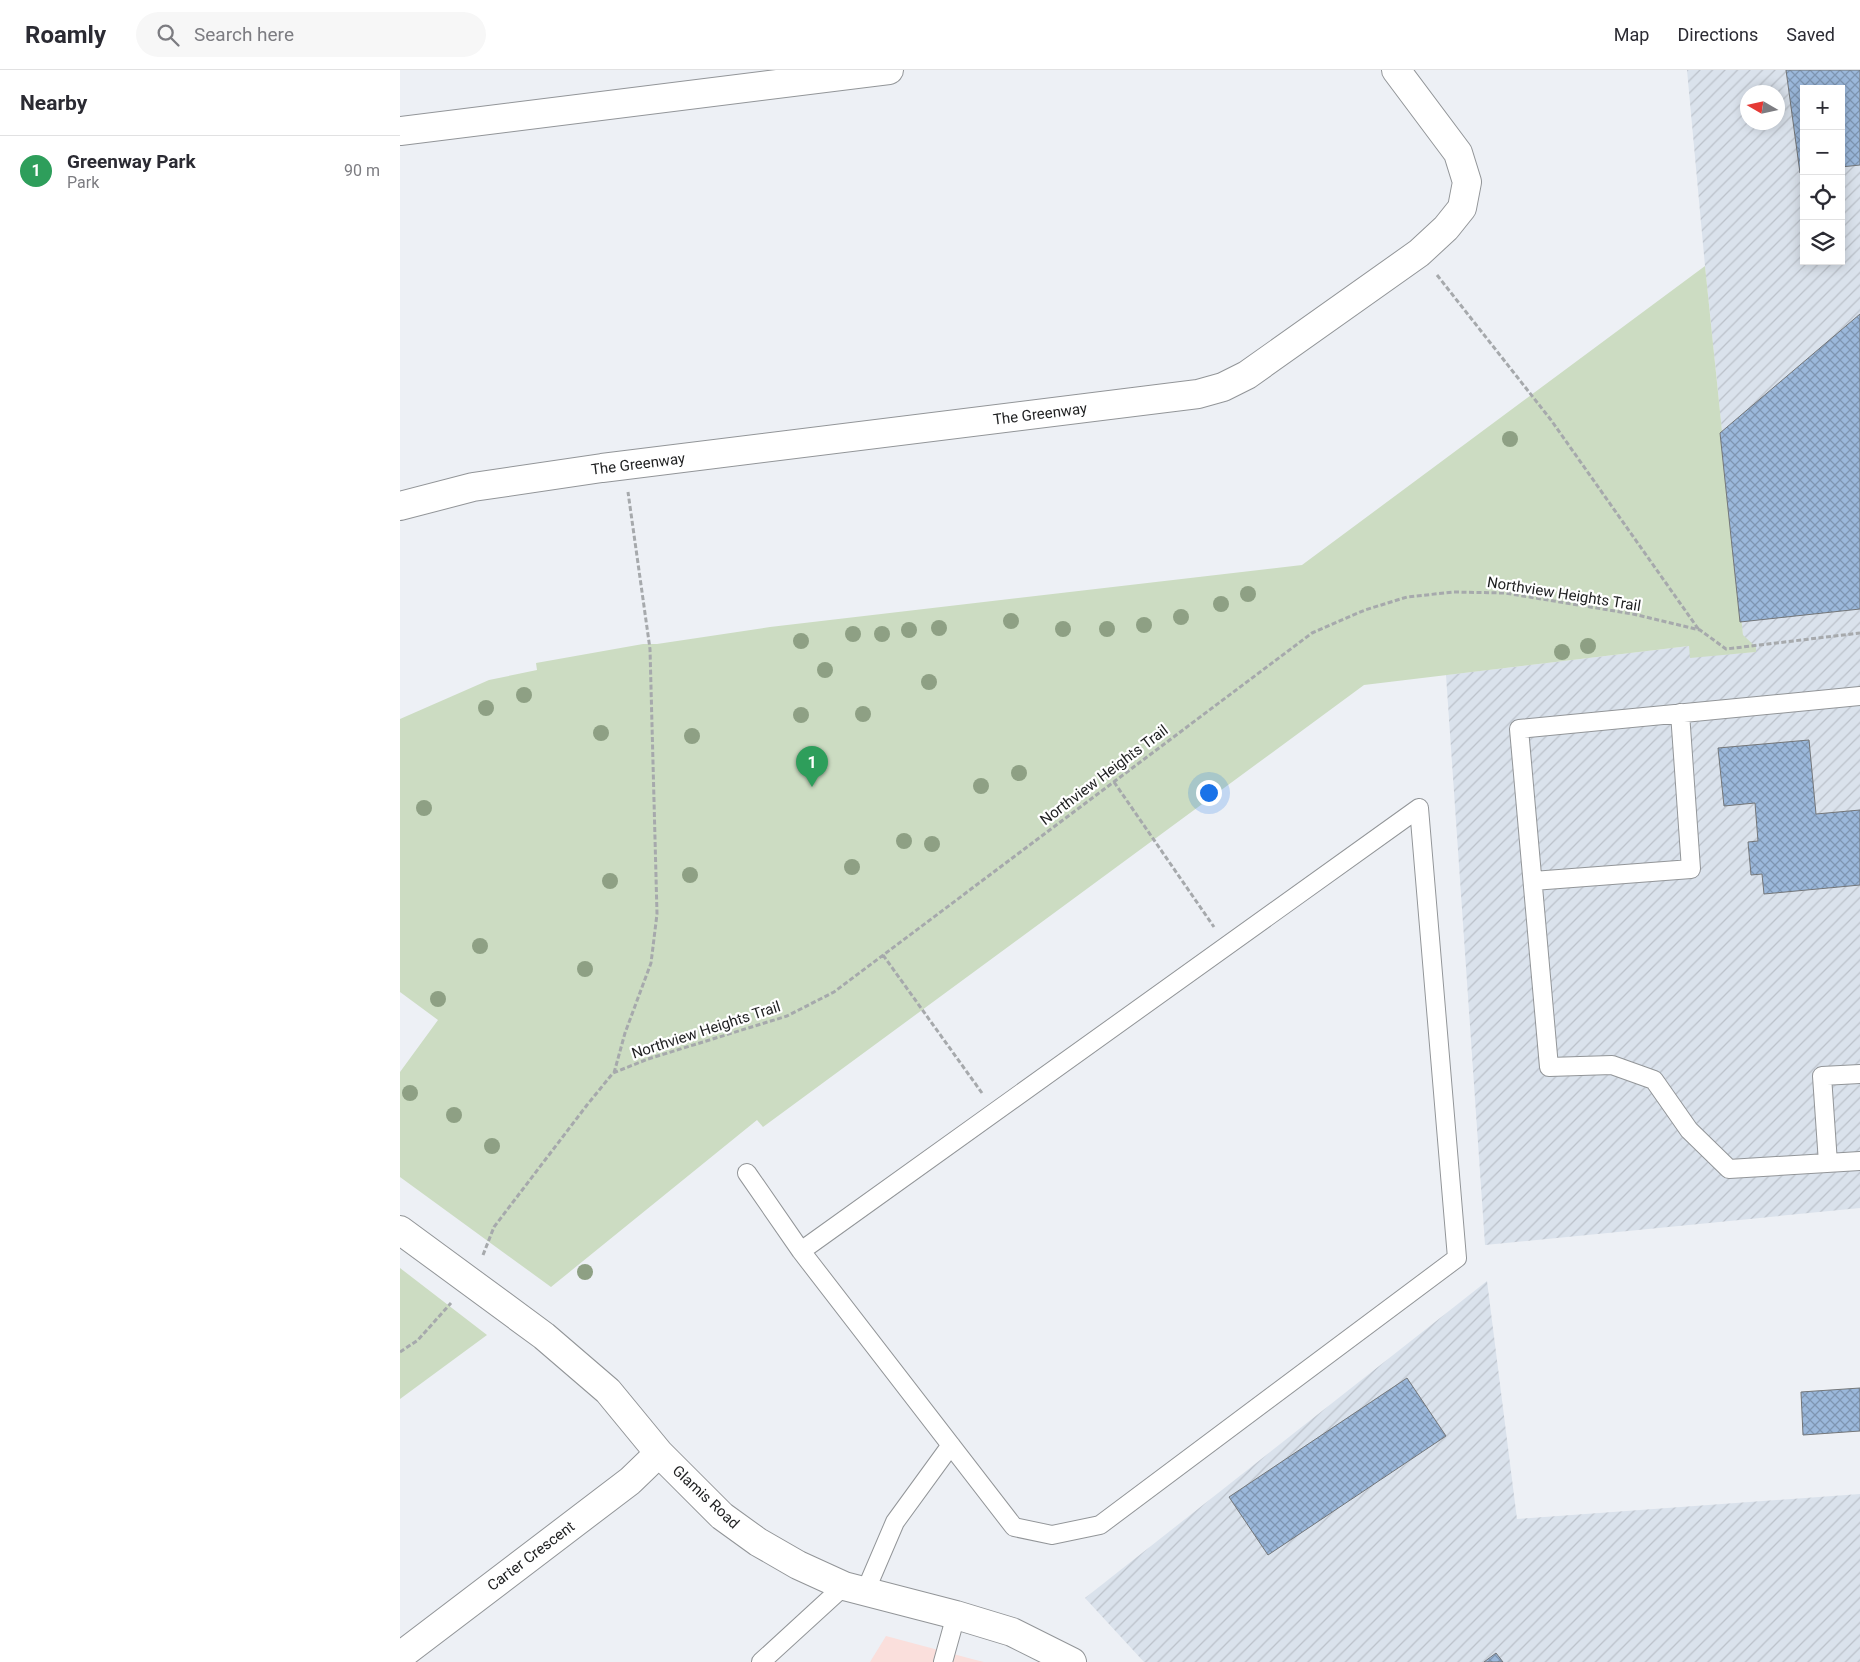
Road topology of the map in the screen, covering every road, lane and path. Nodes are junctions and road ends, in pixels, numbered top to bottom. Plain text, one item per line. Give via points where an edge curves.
1 (889, 70) edge
2 (1396, 70) edge
3 (400, 131) edge
4 (1419, 253) junction
5 (624, 466) junction
6 (400, 506) edge
7 (1700, 630) junction
8 (1860, 633) edge
9 (1860, 696) edge
10 (1680, 713) junction
11 (1114, 782) junction
12 (1533, 881) junction
13 (1227, 946) junction
14 (883, 955) junction
15 (613, 1073) junction
16 (1860, 1074) edge
17 (996, 1112) junction
18 (1860, 1161) edge
19 (1828, 1163) junction
20 (747, 1173) dead end
21 (400, 1230) edge
22 (801, 1251) junction
23 (482, 1257) dead end
24 (452, 1302) dead end
25 (400, 1352) edge
26 (951, 1445) junction
27 (659, 1453) junction
28 (855, 1589) junction
29 (956, 1615) junction
30 (400, 1656) edge
31 (761, 1662) edge
32 (942, 1662) edge
33 (1072, 1662) edge

1 - 3 street
2 - 4 street, The Greenway via 1458,153 1467,182 1462,208
4 - 5 street, The Greenway via 1247,375 1223,387 1198,394
4 - 7 path via 1552,420
5 - 6 street, The Greenway via 473,487
5 - 15 path via 650,649 657,914 651,964
7 - 8 path, Northview Heights Trail via 1726,649
7 - 11 path, Northview Heights Trail via 1633,614 1505,593 1454,592 1407,597 1365,610 1312,633
9 - 10 lane
10 - 12 lane via 1690,869
10 - 12 lane via 1519,729
11 - 13 path
11 - 14 path, Northview Heights Trail
12 - 19 lane via 1549,1067 1612,1065 1654,1080 1689,1130 1729,1169
13 - 17 lane
13 - 26 lane via 1420,808 1457,1258 1100,1525 1052,1535 1014,1527
14 - 15 path, Northview Heights Trail via 834,992 786,1016
14 - 17 path
15 - 23 path, Northview Heights Trail via 494,1227
16 - 19 lane via 1822,1076
17 - 22 lane
18 - 19 lane
20 - 22 lane
21 - 27 street, Glamis Road via 580,1366 608,1391
22 - 26 lane
24 - 25 path via 418,1340
26 - 28 lane via 895,1522
27 - 28 street, Glamis Road via 736,1526 798,1566
27 - 30 street, Carter Crescent via 630,1481
28 - 29 street, Glamis Road
28 - 31 lane
29 - 32 lane
29 - 33 street, Glamis Road via 1012,1632

